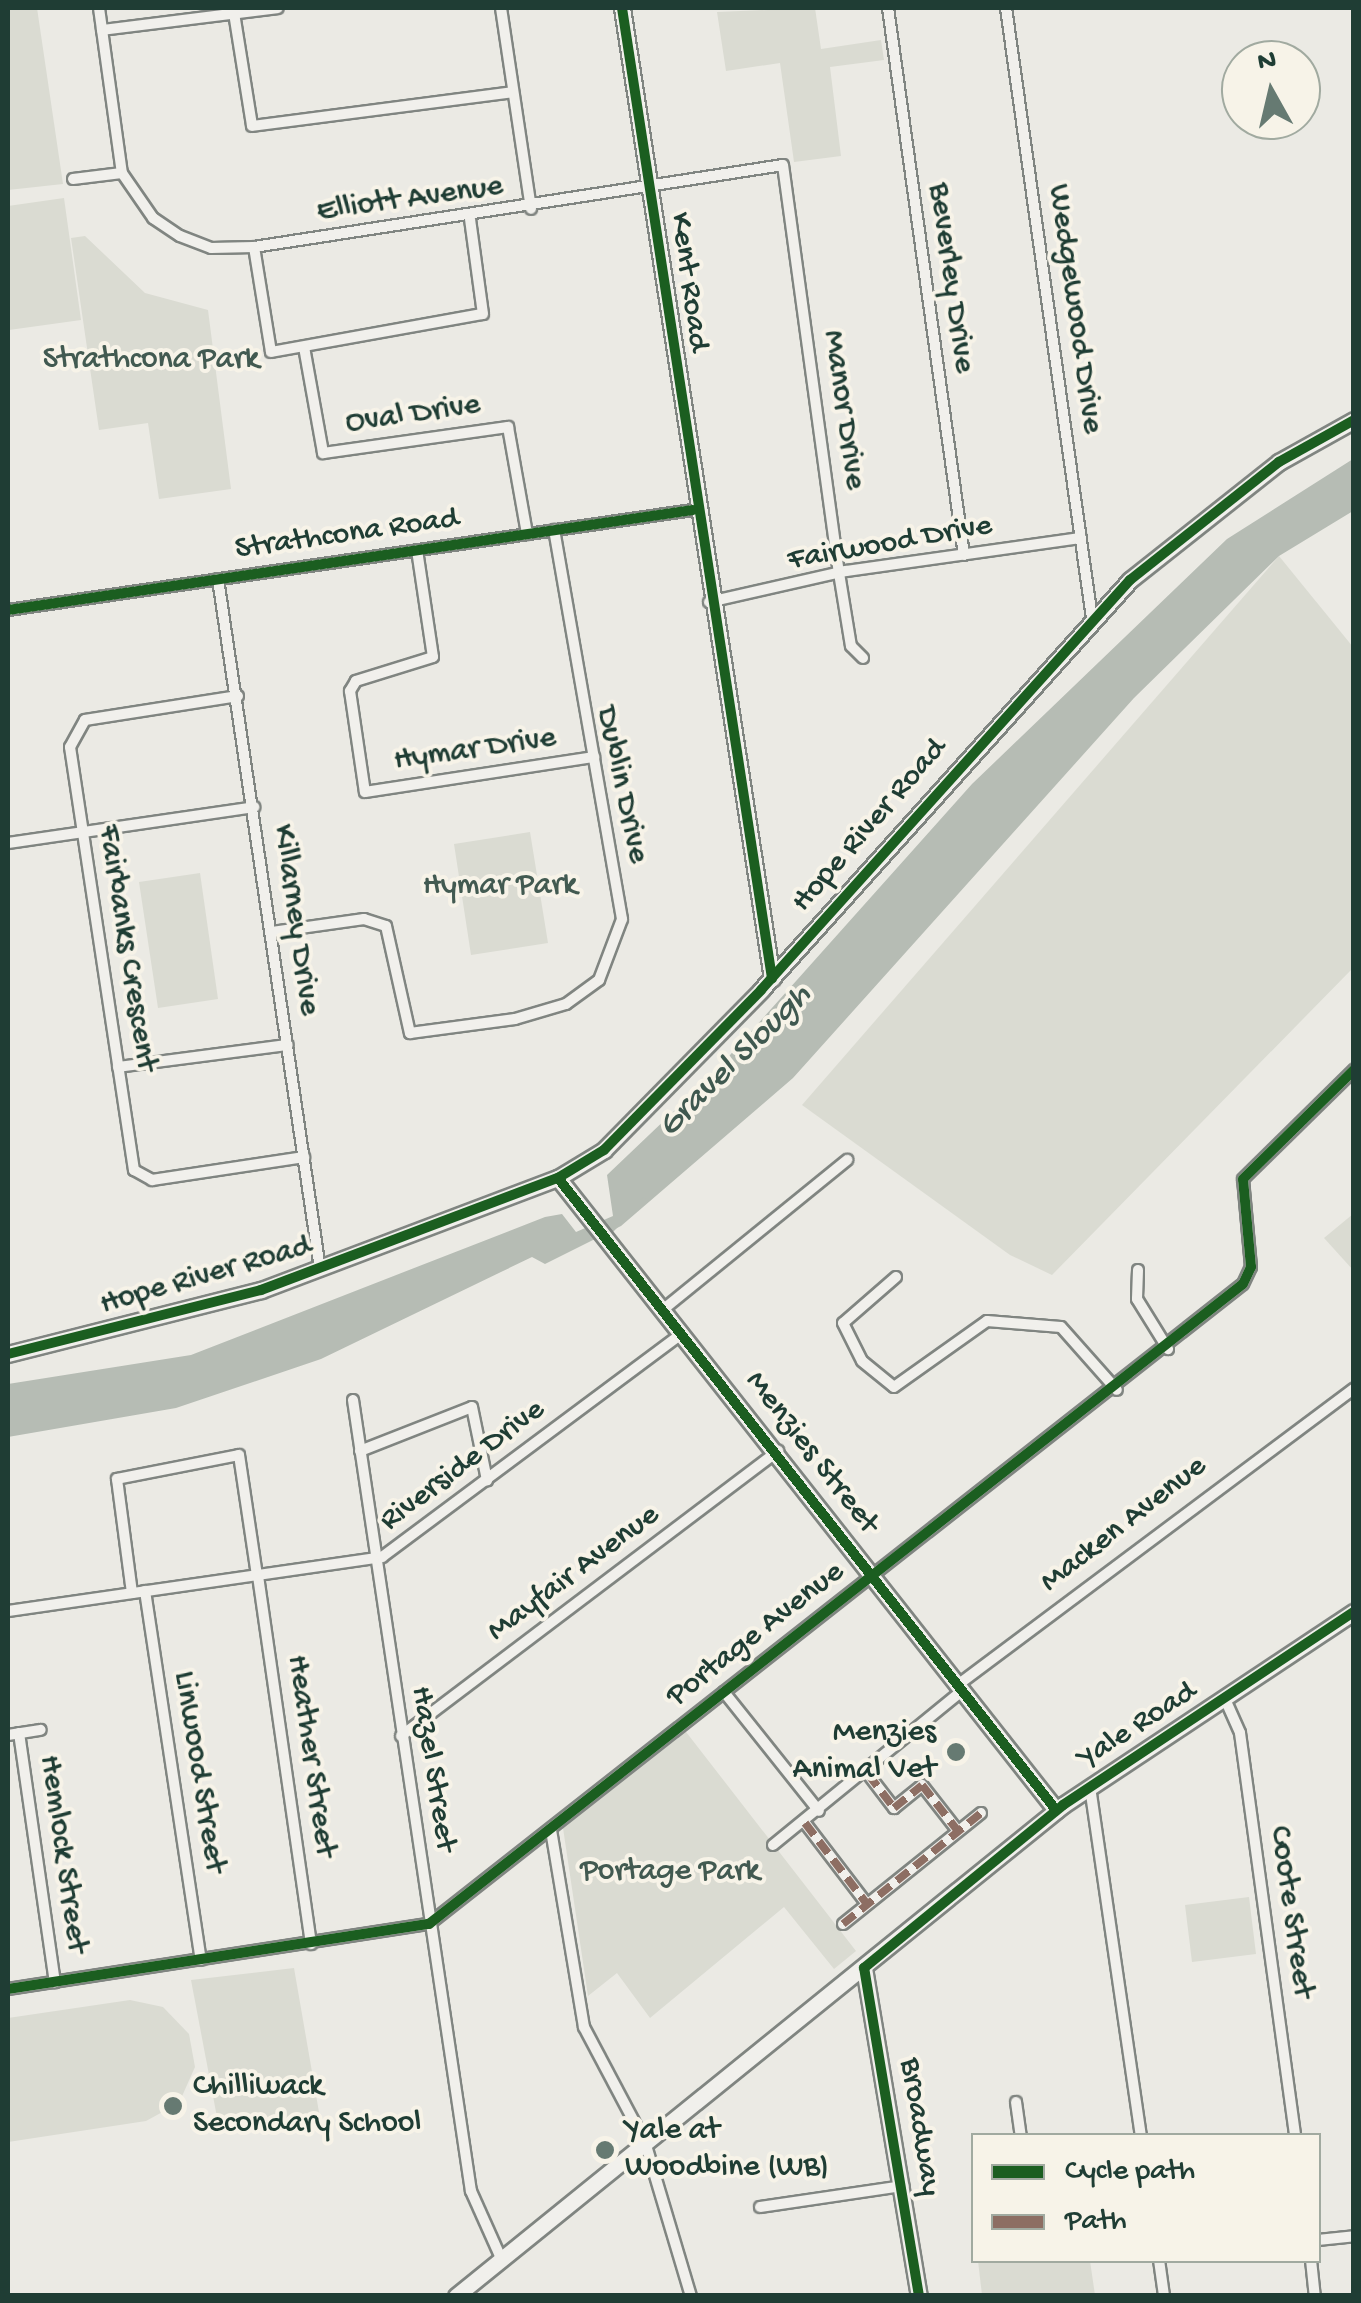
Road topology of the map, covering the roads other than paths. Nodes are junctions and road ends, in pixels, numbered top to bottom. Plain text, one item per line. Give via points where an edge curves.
1 (100, 8) edge
2 (278, 8) edge
3 (501, 8) edge
4 (622, 8) edge
5 (888, 8) edge
6 (1006, 8) edge
7 (234, 13) junction
8 (102, 30) junction
9 (513, 92) junction
10 (783, 165) joint
11 (122, 173) junction
12 (73, 180) dead end
13 (648, 192) junction
14 (531, 209) junction
15 (470, 218) junction
16 (254, 247) junction
17 (304, 347) junction
18 (1354, 420) edge
19 (693, 510) junction
20 (554, 530) junction
21 (527, 534) junction
22 (1081, 538) junction
23 (416, 550) junction
24 (964, 555) junction
25 (840, 572) junction
26 (218, 579) junction
27 (708, 602) junction
28 (8, 610) edge
29 (1092, 618) junction
30 (863, 658) dead end
31 (238, 696) junction
32 (594, 757) junction
33 (254, 807) junction
34 (83, 832) junction
35 (8, 843) edge
36 (272, 932) junction
37 (772, 978) junction
38 (288, 1044) junction
39 (118, 1067) junction
40 (1354, 1070) edge
41 (304, 1157) junction
42 (847, 1160) dead end
43 (563, 1184) junction
44 (320, 1269) junction
45 (1138, 1270) dead end
46 (896, 1277) dead end
47 (664, 1308) junction
48 (684, 1333) junction
49 (1168, 1349) junction
50 (8, 1354) edge
51 (1354, 1389) edge
52 (1116, 1390) junction
53 (353, 1400) dead end
54 (778, 1451) junction
55 (360, 1452) junction
56 (487, 1480) junction
57 (376, 1558) junction
58 (874, 1573) junction
59 (258, 1575) junction
60 (146, 1591) junction
61 (132, 1593) junction
62 (8, 1611) edge
63 (1354, 1612) edge
64 (961, 1687) junction
65 (724, 1692) junction
66 (1225, 1699) junction
67 (41, 1730) dead end
68 (14, 1734) edge
69 (401, 1736) junction
70 (868, 1774) junction
71 (1090, 1787) junction
72 (1056, 1810) junction
73 (819, 1811) junction
74 (981, 1813) dead end
75 (805, 1823) junction
76 (551, 1830) junction
77 (958, 1831) junction
78 (774, 1845) dead end
79 (867, 1904) junction
80 (429, 1924) junction
81 (843, 1924) dead end
82 (311, 1944) junction
83 (201, 1960) junction
84 (864, 1968) junction
85 (55, 1982) junction
86 (845, 1984) junction
87 (8, 1989) edge
88 (874, 1996) junction
89 (1016, 2102) dead end
90 (1021, 2133) edge
91 (1141, 2133) edge
92 (1294, 2133) edge
93 (645, 2142) junction
94 (903, 2186) junction
95 (760, 2207) dead end
96 (1354, 2236) edge
97 (1321, 2240) edge
98 (501, 2258) junction
99 (1159, 2263) edge
100 (1311, 2263) edge
101 (456, 2296) edge
102 (691, 2296) edge
103 (919, 2296) edge
104 (1164, 2296) edge
105 (1315, 2296) edge

1 - 8 street
2 - 7 street
3 - 9 street
4 - 13 street, Kent Road
5 - 24 street, Beverley Drive
6 - 22 street, Wedgewood Drive
7 - 8 street
7 - 9 street via 252,126
8 - 11 street
9 - 14 street
10 - 13 street, Elliott Avenue
10 - 25 street, Manor Drive
11 - 12 street
11 - 16 street, Elliott Avenue via 153,218 180,236
13 - 14 street, Elliott Avenue
13 - 19 street, Kent Road
14 - 15 street, Elliott Avenue
15 - 16 street, Elliott Avenue
15 - 17 street via 483,314
16 - 17 street via 271,352
17 - 21 street, Oval Drive via 323,452 508,426
18 - 29 street, Hope River Road via 1279,462
19 - 20 street, Strathcona Road
19 - 27 street, Kent Road
20 - 21 street, Strathcona Road
20 - 32 street, Dublin Drive
21 - 23 street, Strathcona Road
22 - 24 street, Fairwood Drive
22 - 29 street, Wedgewood Drive
23 - 26 street, Strathcona Road
23 - 32 street, Hymar Drive via 433,657 356,681 350,692 365,792
24 - 25 street, Fairwood Drive
25 - 27 street, Fairwood Drive
25 - 30 street, Manor Drive via 851,646
26 - 28 street, Strathcona Road
26 - 31 street, Killarney Drive
27 - 37 street, Kent Road
29 - 37 street, Hope River Road
31 - 33 street, Killarney Drive
31 - 34 street, Fairbanks Crescent via 85,720 74,729
32 - 36 street, Dublin Drive via 622,919 599,980 566,1004 410,1033 386,926 364,919
33 - 34 street
33 - 36 street, Killarney Drive
34 - 35 street
34 - 39 street, Fairbanks Crescent
36 - 38 street, Killarney Drive
37 - 43 street, Hope River Road
38 - 39 street
38 - 41 street, Killarney Drive
39 - 41 street, Fairbanks Crescent via 134,1170 152,1180
40 - 49 street, Portage Avenue via 1243,1180 1249,1276
41 - 44 street, Killarney Drive
42 - 47 street
43 - 44 street, Hope River Road
43 - 47 street, Menzies Street
44 - 50 street, Hope River Road
45 - 49 street via 1137,1299
46 - 52 street via 843,1323 862,1360 894,1387 987,1321 1060,1327
47 - 48 street, Menzies Street
48 - 54 street, Menzies Street
48 - 56 street, Riverside Drive
49 - 52 street, Portage Avenue
51 - 64 street, Macken Avenue via 1321,1406
52 - 58 street, Portage Avenue
53 - 55 street, Hazel Street
54 - 58 street, Menzies Street
54 - 69 street, Mayfair Avenue
55 - 56 street via 472,1406
55 - 57 street, Hazel Street
56 - 57 street, Riverside Drive
57 - 59 street, Riverside Drive
57 - 69 street, Hazel Street
58 - 64 street, Menzies Street
58 - 65 street, Portage Avenue
59 - 60 street, Riverside Drive
59 - 61 street, Heather Street via 239,1455 117,1480
59 - 82 street, Heather Street
60 - 61 street, Riverside Drive
60 - 83 street, Linwood Street
61 - 62 street, Riverside Drive
63 - 66 street, Yale Road
64 - 70 street, Macken Avenue
64 - 72 street, Menzies Street
65 - 73 street
65 - 76 street, Portage Avenue
66 - 71 street, Yale Road
66 - 92 street, Coote Street via 1240,1733
67 - 68 street
68 - 85 street, Hemlock Street
69 - 80 street, Hazel Street
70 - 73 street, Macken Avenue
70 - 77 street via 894,1808 922,1785
71 - 72 street, Yale Road
71 - 91 street
72 - 84 street, Yale Road
73 - 75 street, Macken Avenue
74 - 77 street
75 - 78 street, Macken Avenue
75 - 79 street
76 - 80 street, Portage Avenue
76 - 93 street via 584,2027
77 - 79 street
79 - 81 street
80 - 82 street, Portage Avenue
80 - 98 street, Hazel Street via 471,2192
82 - 83 street, Portage Avenue
83 - 85 street, Portage Avenue
84 - 86 street, Yale Road
84 - 88 street, Broadway
85 - 87 street, Portage Avenue
86 - 88 street
86 - 93 street, Yale Road
88 - 94 street, Broadway
89 - 90 street
93 - 98 street, Yale Road
93 - 102 street
94 - 95 street
94 - 103 street, Broadway
96 - 97 street
98 - 101 street, Yale Road
99 - 104 street
100 - 105 street

